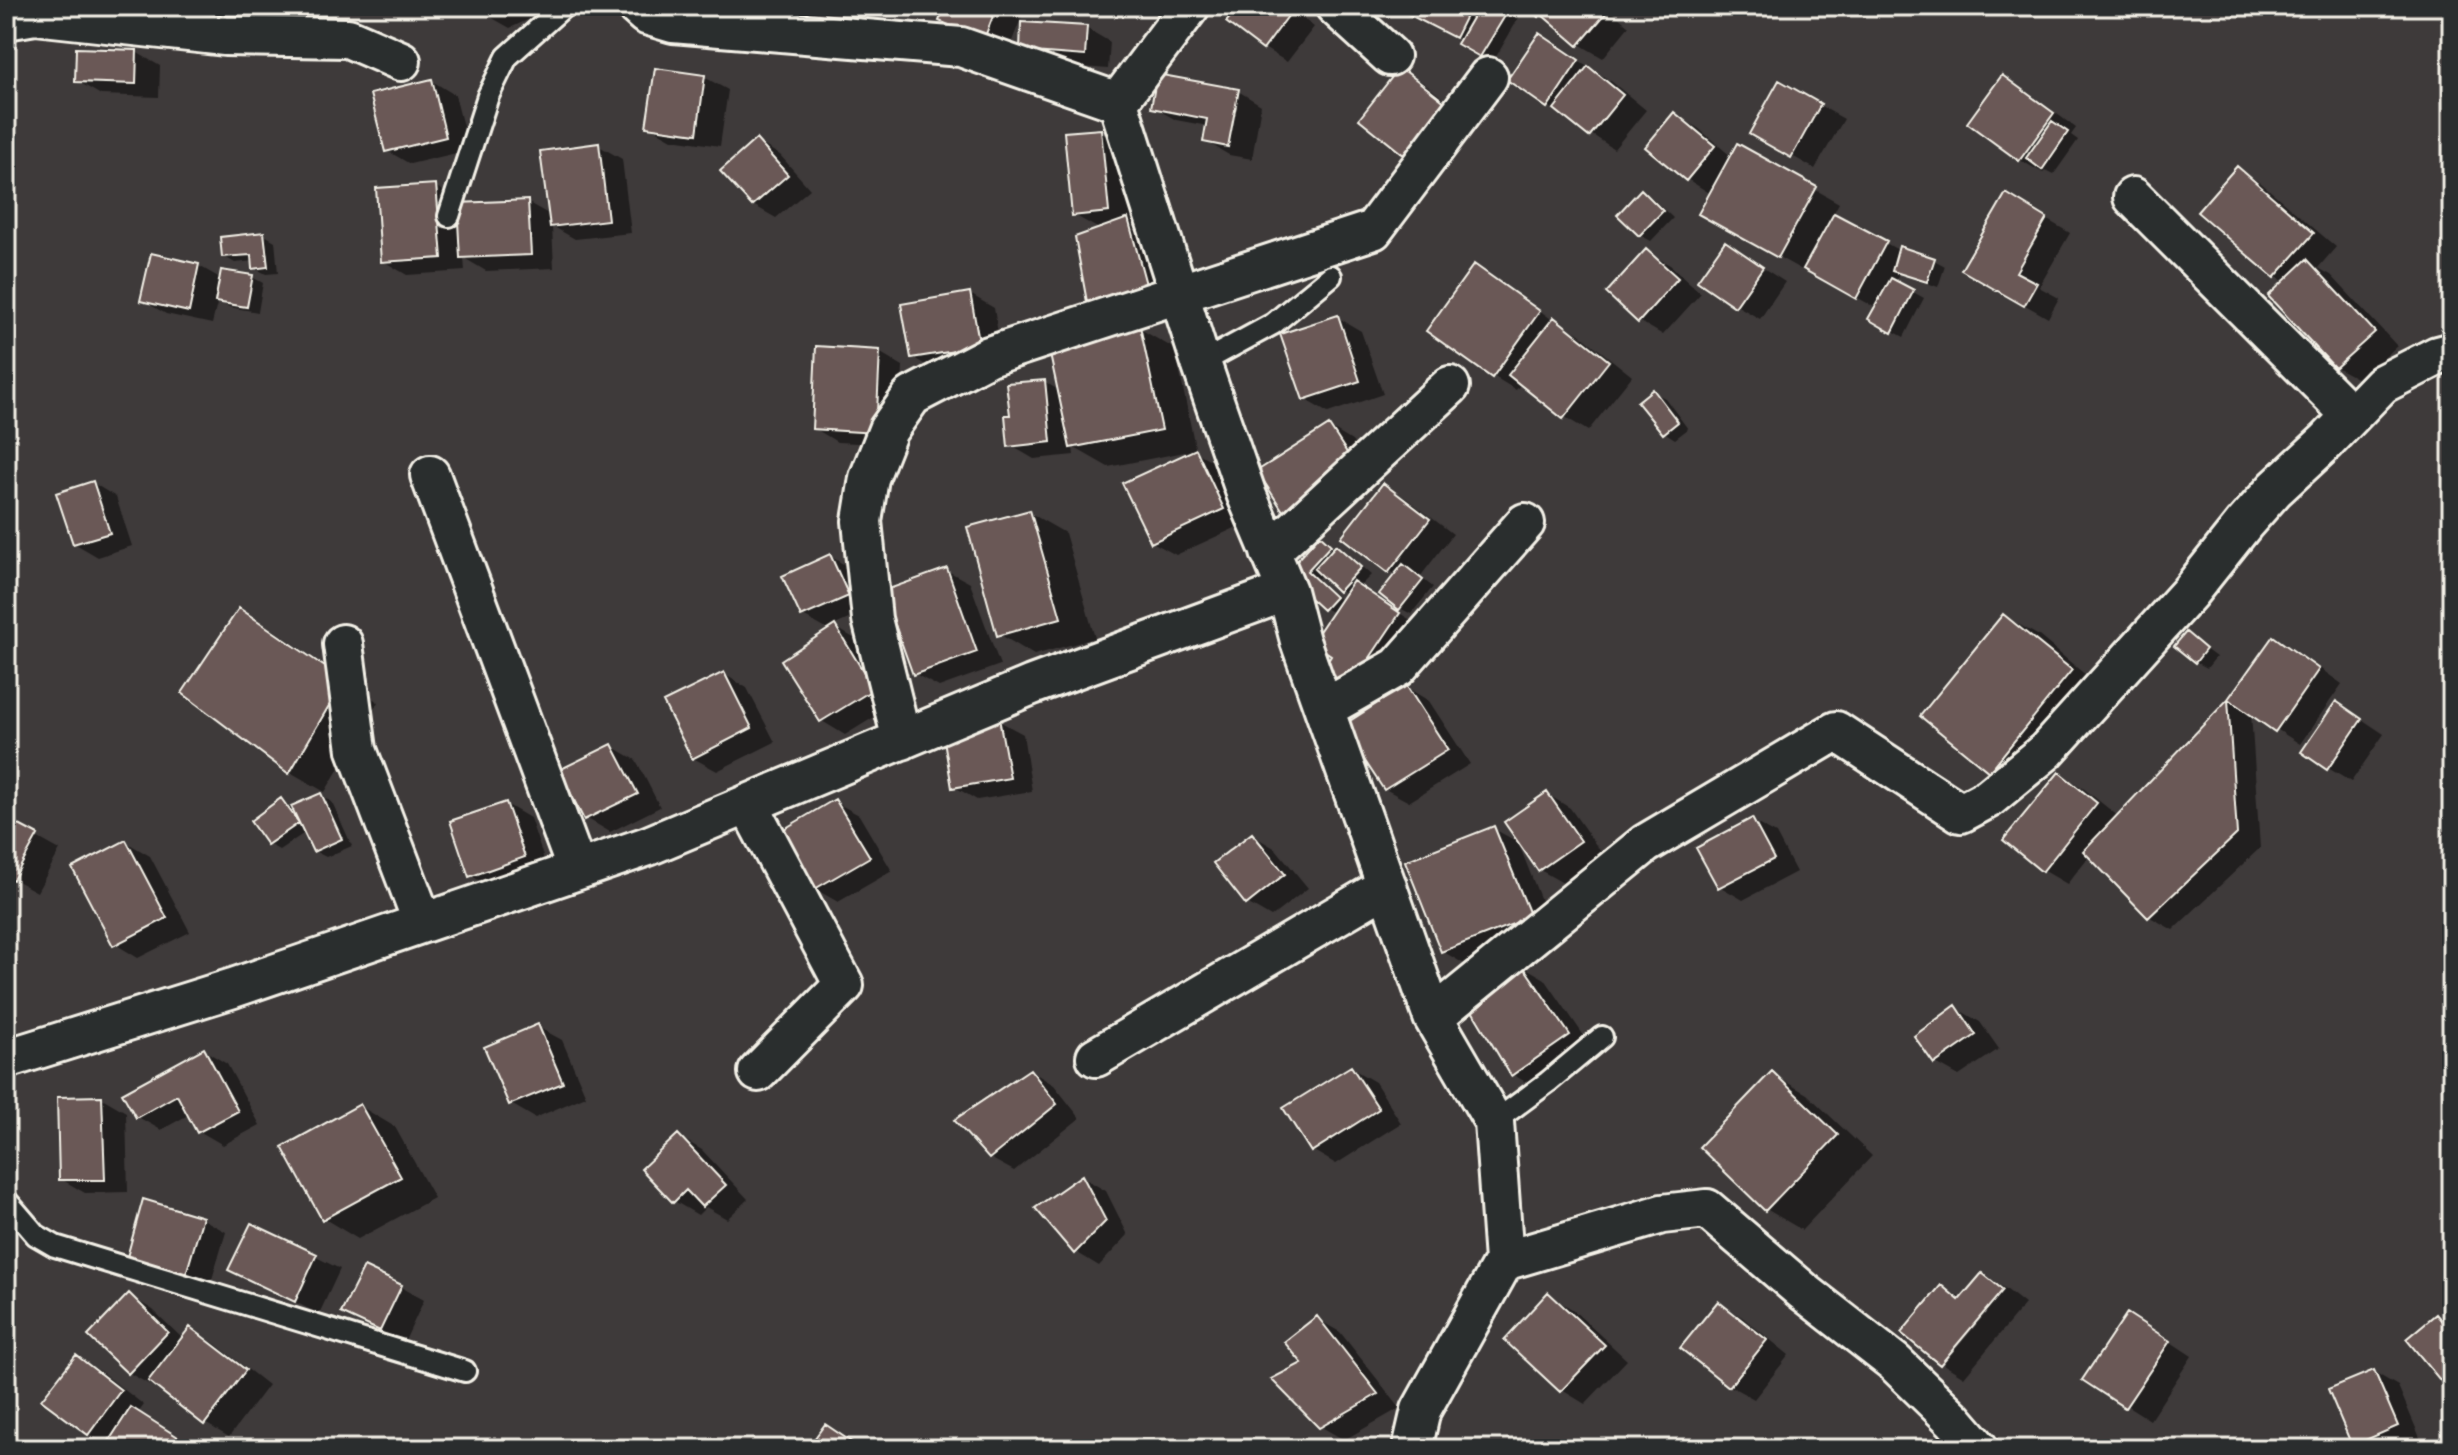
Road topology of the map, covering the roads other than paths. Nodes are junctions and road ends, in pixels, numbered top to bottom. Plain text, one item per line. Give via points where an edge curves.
1 (564, 6) edge
2 (636, 6) edge
3 (1190, 6) edge
4 (1335, 6) edge
5 (6, 20) edge
6 (1390, 56) dead end
7 (401, 61) dead end
8 (1488, 77) dead end
9 (1118, 102) junction
10 (2133, 197) dead end
11 (449, 216) dead end
12 (1331, 276) dead end
13 (1179, 293) junction
14 (2452, 352) edge
15 (1201, 363) junction
16 (1450, 386) dead end
17 (2351, 415) junction
18 (430, 475) dead end
19 (1525, 523) dead end
20 (1270, 552) junction
21 (1287, 591) junction
22 (343, 644) dead end
23 (1324, 709) junction
24 (902, 740) junction
25 (748, 804) junction
26 (577, 870) junction
27 (1387, 886) junction
28 (423, 923) junction
29 (1433, 1017) junction
30 (1602, 1037) dead end
31 (1096, 1057) dead end
32 (6, 1059) edge
33 (758, 1072) dead end
34 (1494, 1122) junction
35 (6, 1200) edge
36 (1504, 1261) junction
37 (465, 1371) dead end
38 (1412, 1449) edge
39 (1979, 1449) edge

1 - 11 lane via 507,57 488,96
2 - 9 street via 646,15 673,23 961,47
3 - 9 street
4 - 6 street
5 - 7 street via 35,15 225,36 348,38
8 - 13 street via 1373,230
9 - 13 street
10 - 17 street
12 - 15 lane via 1273,324
13 - 15 street
13 - 24 street via 989,356 912,396 888,430 869,478 862,521 872,619
14 - 17 street via 2382,384
15 - 20 street
16 - 20 street
17 - 29 street via 2275,489 2046,751 1989,798 1961,813 1836,731 1645,844
18 - 26 street
19 - 23 street via 1398,667
20 - 21 street
21 - 23 street
21 - 24 street via 1032,685
22 - 28 street via 357,750
23 - 27 street
24 - 25 street
25 - 26 street
25 - 33 street via 844,985
26 - 28 street
27 - 29 street
27 - 31 street
28 - 32 street
29 - 34 street
30 - 34 lane
34 - 36 street
35 - 37 lane via 36,1235 55,1246
36 - 38 street via 1421,1410
36 - 39 street via 1662,1214 1707,1209 1894,1362

